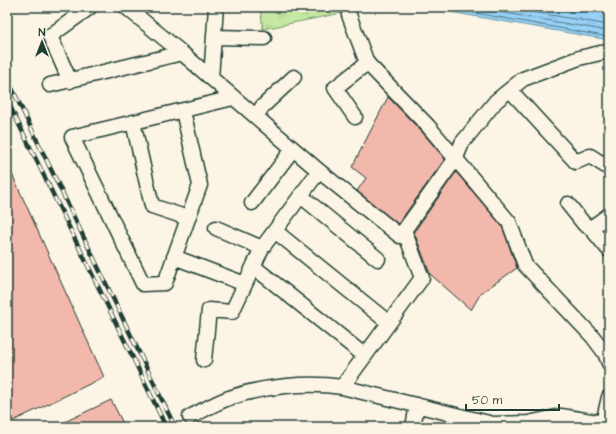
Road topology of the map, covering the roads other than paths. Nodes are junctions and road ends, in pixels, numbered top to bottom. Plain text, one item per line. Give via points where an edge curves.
1 (90, 7) edge
2 (126, 7) edge
3 (216, 7) edge
4 (349, 15) dead end
5 (214, 37) junction
6 (264, 38) dead end
7 (609, 51) edge
8 (182, 53) junction
9 (367, 63) junction
10 (294, 77) dead end
11 (211, 78) junction
12 (70, 81) junction
13 (50, 86) dead end
14 (510, 90) junction
15 (233, 98) junction
16 (183, 110) junction
17 (256, 117) junction
18 (355, 117) dead end
19 (133, 122) junction
20 (293, 149) junction
21 (456, 158) junction
22 (609, 168) edge
23 (319, 171) junction
24 (300, 196) junction
25 (252, 203) dead end
26 (568, 204) dead end
27 (609, 215) edge
28 (188, 218) junction
29 (216, 228) dead end
30 (591, 228) junction
31 (404, 230) junction
32 (275, 231) junction
33 (262, 248) junction
34 (609, 250) edge
35 (174, 257) junction
36 (378, 259) dead end
37 (254, 267) junction
38 (245, 284) junction
39 (389, 323) junction
40 (364, 356) junction
41 (204, 360) dead end
42 (609, 363) edge
43 (342, 387) junction
44 (609, 398) edge
45 (417, 405) junction
46 (190, 417) dead end
47 (513, 425) edge
48 (605, 425) edge
49 (413, 427) edge

1 - 12 street via 50,36
2 - 8 street
3 - 5 street
4 - 9 street
5 - 6 street
5 - 11 street
7 - 14 street via 579,58 523,79
8 - 11 street
8 - 12 street
9 - 18 street via 335,88
9 - 21 street
10 - 17 street via 262,107
11 - 15 street
12 - 13 street
14 - 21 street via 496,101 462,143
14 - 22 street via 576,162 590,156
15 - 16 street
15 - 17 street
16 - 19 street
16 - 28 street via 200,185
17 - 20 street
19 - 28 street via 152,206
19 - 35 street via 72,137 143,284 165,283
20 - 23 street
20 - 25 street
21 - 31 street
21 - 42 street via 509,222 526,265 593,337
23 - 24 street
23 - 31 street via 400,236
24 - 32 street
24 - 36 street
26 - 30 street via 584,224
27 - 30 street
28 - 35 street
29 - 33 street
30 - 34 street
31 - 39 street via 422,278
32 - 33 street
32 - 39 street
33 - 37 street
35 - 38 street
37 - 38 street
37 - 40 street
38 - 41 street via 232,312 209,310
39 - 40 street
40 - 43 street
43 - 45 street
43 - 46 street via 278,386 229,398
44 - 48 street
45 - 47 street via 493,424
45 - 49 street
47 - 48 street via 561,416

